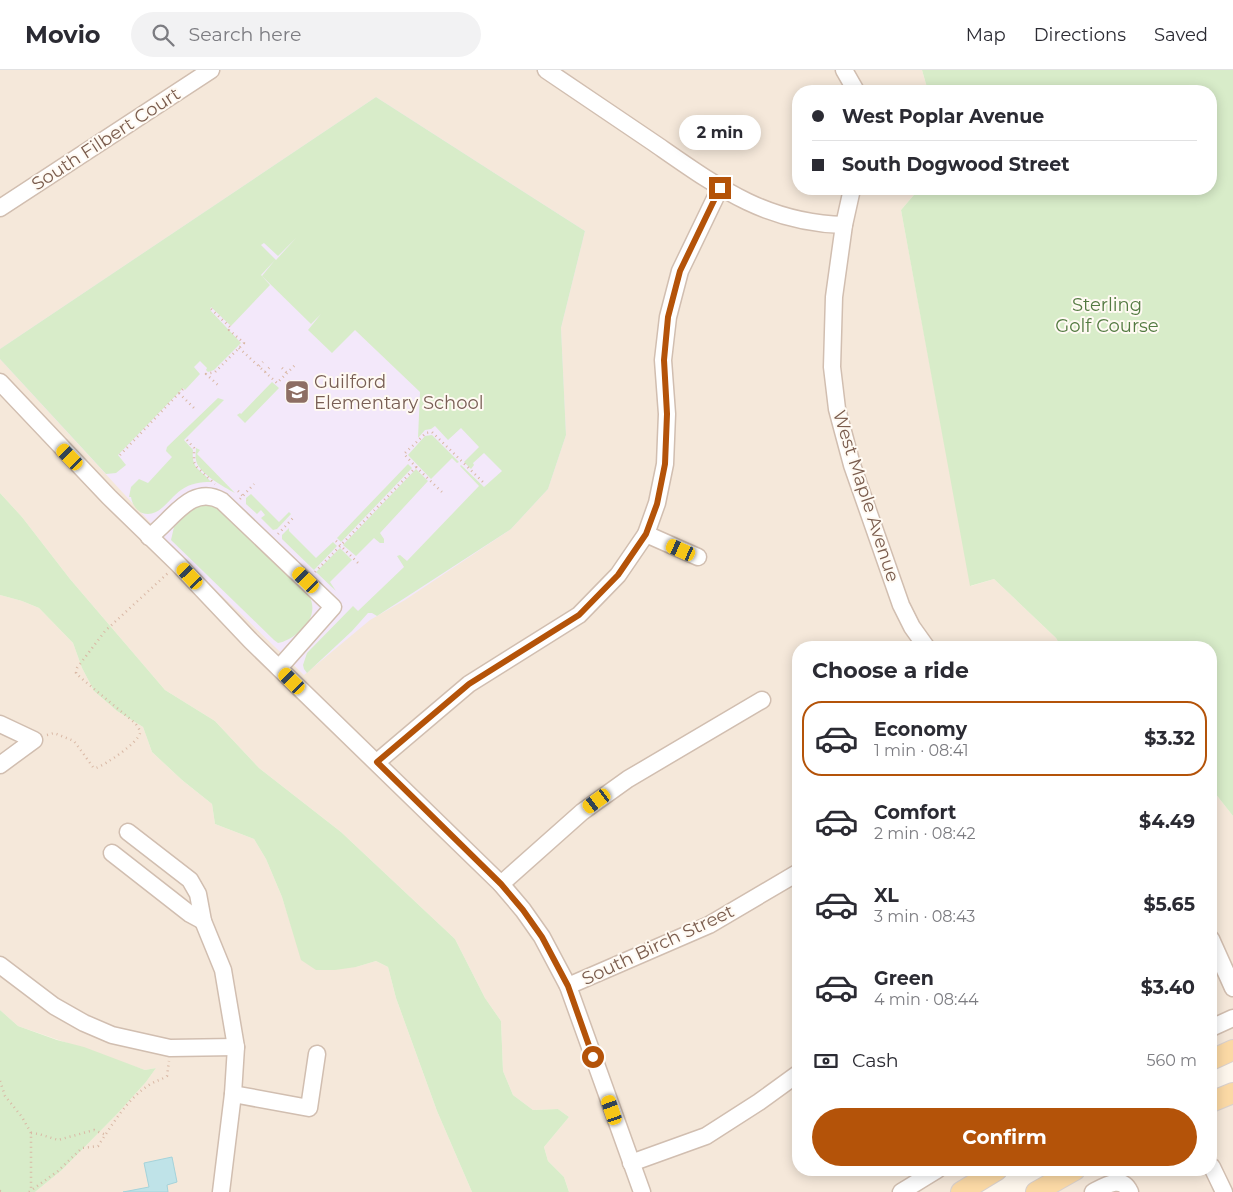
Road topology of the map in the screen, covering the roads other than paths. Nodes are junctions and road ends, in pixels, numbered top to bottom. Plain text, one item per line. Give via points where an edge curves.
1 (211, 70) edge
2 (546, 70) edge
3 (844, 70) edge
4 (853, 85) edge
5 (720, 188) junction
6 (851, 195) edge
7 (0, 208) edge
8 (844, 225) junction
9 (0, 382) edge
10 (646, 534) junction
11 (149, 537) junction
12 (698, 557) dead end
13 (923, 641) edge
14 (279, 668) junction
15 (762, 700) dead end
16 (0, 724) edge
17 (377, 762) junction
18 (0, 763) edge
19 (128, 832) dead end
20 (112, 853) dead end
21 (792, 876) edge
22 (501, 884) junction
23 (203, 921) junction
24 (1217, 952) edge
25 (0, 965) edge
26 (568, 986) junction
27 (1233, 988) edge
28 (1233, 1018) edge
29 (1217, 1025) edge
30 (236, 1048) junction
31 (1233, 1050) edge
32 (317, 1054) dead end
33 (1217, 1057) edge
34 (792, 1078) edge
35 (1233, 1092) edge
36 (233, 1094) junction
37 (1217, 1099) edge
38 (631, 1163) junction
39 (927, 1176) edge
40 (987, 1176) edge
41 (1064, 1176) edge
42 (1216, 1176) edge
43 (1126, 1187) edge
44 (221, 1192) edge
45 (642, 1192) edge
46 (901, 1192) edge
47 (961, 1192) edge
48 (1036, 1192) edge
49 (1093, 1192) edge
50 (1224, 1192) edge

1 - 7 street, South Filbert Court
2 - 5 street
3 - 4 street
5 - 8 street via 755,206 792,219
5 - 10 street via 680,271 668,317 664,360 665,464 657,504
6 - 8 street, West Maple Avenue
8 - 13 street, West Maple Avenue via 834,297 832,367 838,409 852,465 901,605
9 - 11 street
10 - 12 street
10 - 17 street via 618,575 579,615 469,684
11 - 14 street
11 - 14 street via 192,498 214,496 334,607
14 - 17 street
15 - 22 street via 628,779 582,812
16 - 18 street via 34,740
17 - 22 street
19 - 23 street via 190,880 198,894
20 - 23 street
21 - 26 street, South Birch Street via 709,925
22 - 26 street via 542,937
23 - 30 street via 223,970
24 - 27 street
25 - 30 street via 54,1006 112,1035 170,1048
26 - 38 street
28 - 29 street
30 - 36 street
31 - 33 main road
32 - 36 street via 309,1108
34 - 38 street via 706,1136
35 - 37 main road
36 - 44 street
38 - 45 street
39 - 46 street
40 - 47 main road
41 - 48 main road
42 - 50 street
43 - 49 street via 1113,1182

